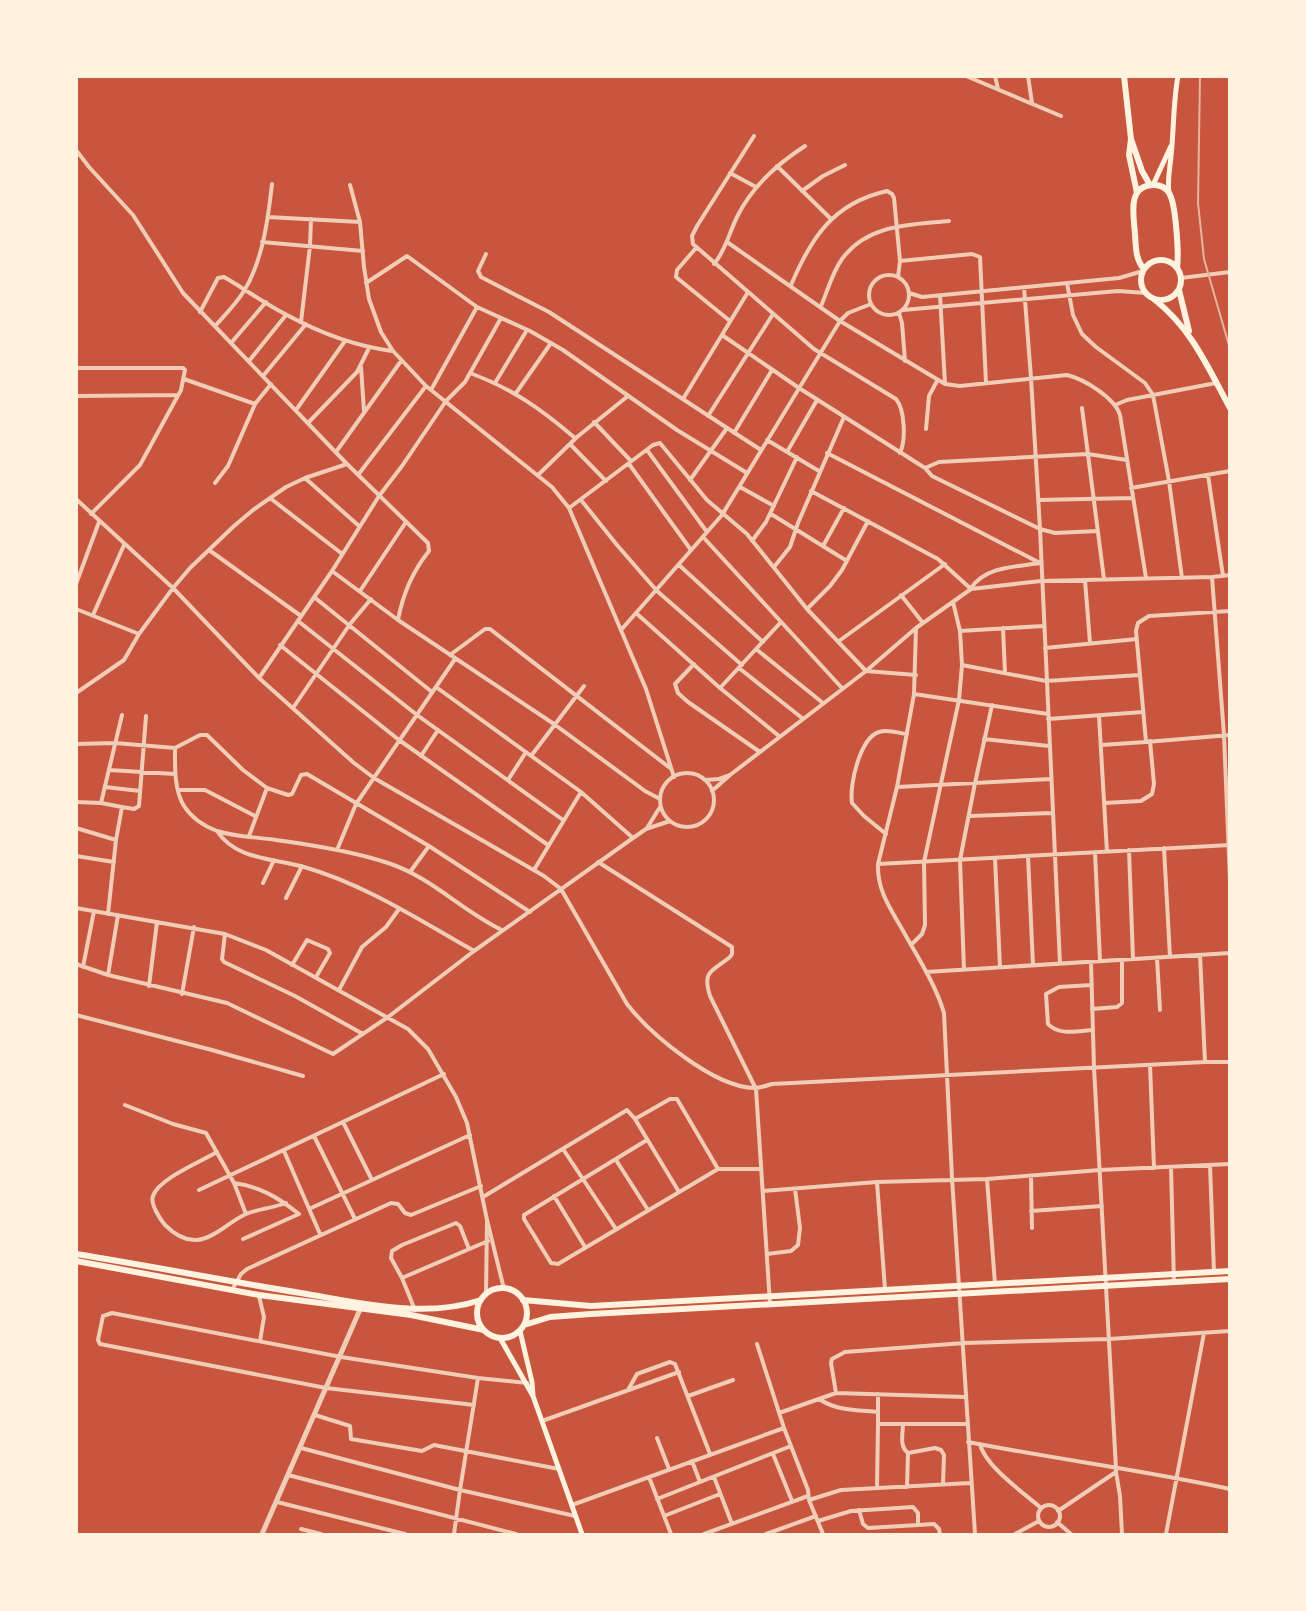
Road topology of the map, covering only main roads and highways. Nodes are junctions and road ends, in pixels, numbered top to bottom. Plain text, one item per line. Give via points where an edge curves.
1 (1124, 76) edge
2 (1178, 76) edge
3 (1131, 139) junction
4 (1171, 146) junction
5 (1152, 185) junction
6 (1137, 193) junction
7 (1169, 193) junction
8 (1177, 268) junction
9 (1144, 270) junction
10 (1179, 290) junction
11 (1155, 300) junction
12 (1190, 335) junction
13 (1230, 408) edge
14 (76, 1254) edge
15 (76, 1261) edge
16 (1230, 1271) edge
17 (1174, 1279) junction
18 (1230, 1279) edge
19 (959, 1290) junction
20 (484, 1297) junction
21 (523, 1300) junction
22 (362, 1306) junction
23 (522, 1328) junction
24 (484, 1330) junction
25 (500, 1338) junction
26 (533, 1396) junction
27 (582, 1534) edge

1 - 3 main road
2 - 4 main road
3 - 5 main road via 1142,171
3 - 6 main road via 1129,155
4 - 5 main road
4 - 7 main road
5 - 6 main road
5 - 7 main road
6 - 9 main road via 1132,205 1137,253
7 - 8 main road via 1178,247
8 - 9 main road via 1160,260
8 - 10 main road via 1181,278
9 - 11 main road via 1141,281 1146,293
10 - 11 main road via 1169,299
10 - 12 main road
11 - 12 main road
12 - 13 main road
14 - 22 main road
15 - 22 main road via 259,1295
16 - 17 main road
17 - 18 main road
17 - 19 main road
17 - 19 main road via 1106,1277
19 - 21 main road via 885,1289 591,1306
19 - 23 main road via 550,1317
20 - 21 main road via 504,1288
20 - 22 main road via 450,1308
20 - 24 main road via 477,1312
21 - 23 main road via 527,1312
22 - 24 main road
23 - 25 main road
23 - 26 main road
24 - 25 main road
25 - 26 main road
26 - 27 main road

